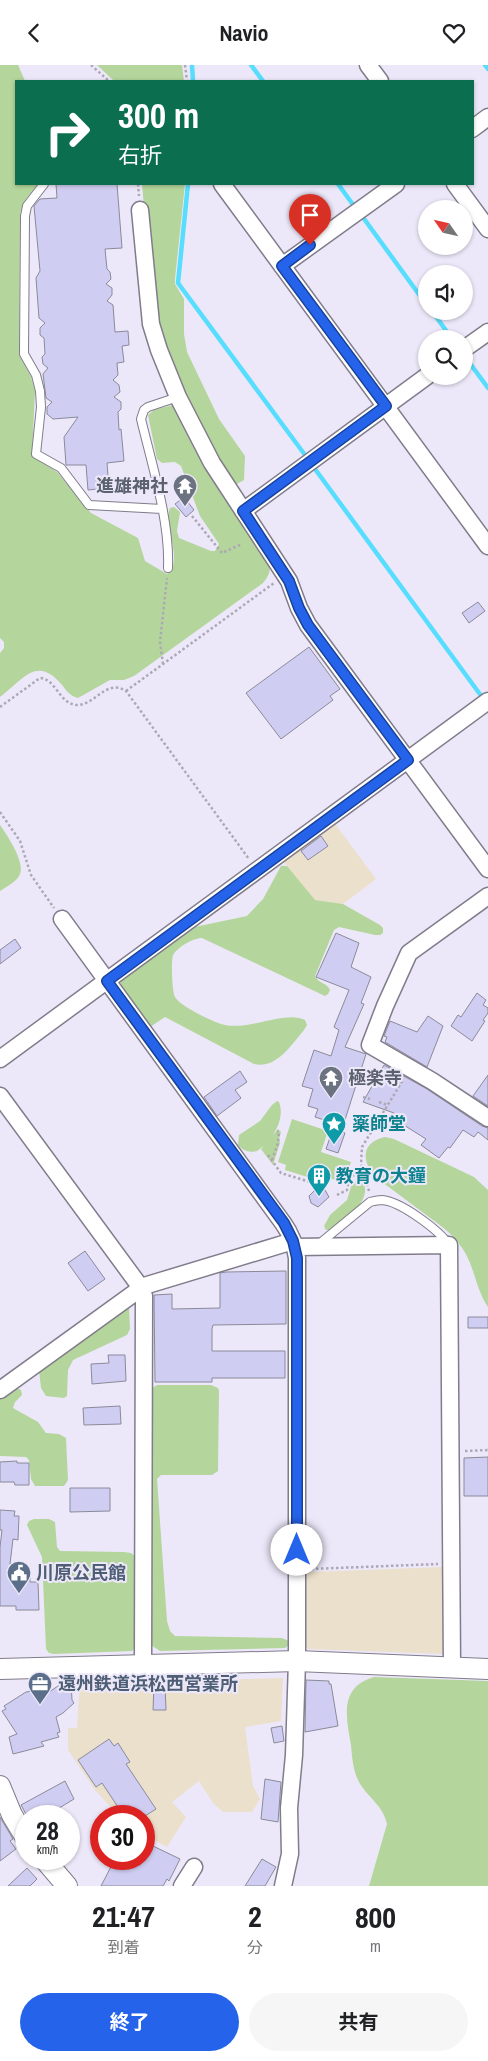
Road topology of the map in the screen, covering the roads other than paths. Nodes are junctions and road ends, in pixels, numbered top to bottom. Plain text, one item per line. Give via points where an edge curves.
1 (368, 65) edge
2 (379, 80) edge
3 (488, 117) edge
4 (474, 128) edge
5 (43, 185) edge
6 (223, 185) edge
7 (395, 185) edge
8 (456, 185) edge
9 (140, 210) dead end
10 (488, 229) edge
11 (282, 266) junction
12 (488, 331) edge
13 (473, 342) edge
14 (418, 383) edge
15 (178, 397) junction
16 (386, 406) junction
17 (162, 509) junction
18 (243, 511) junction
19 (488, 546) edge
20 (168, 568) road end
21 (488, 701) edge
22 (408, 760) junction
23 (488, 869) edge
24 (488, 897) edge
25 (62, 919) road end
26 (107, 981) junction
27 (0, 1059) edge
28 (0, 1096) edge
29 (488, 1118) edge
30 (294, 1244) junction
31 (449, 1245) junction
32 (316, 1247) junction
33 (140, 1289) junction
34 (0, 1390) edge
35 (297, 1661) junction
36 (143, 1665) junction
37 (452, 1667) junction
38 (0, 1669) edge
39 (488, 1669) edge
40 (0, 1786) edge
41 (15, 1820) edge
42 (194, 1867) dead end
43 (53, 1870) edge
44 (67, 1886) edge
45 (182, 1886) edge
46 (283, 1886) edge

1 - 2 street
3 - 4 street
5 - 17 lane via 27,206 25,216 24,354 36,375 40,391 36,454 61,468 89,505
6 - 11 street
7 - 11 street
8 - 10 street
9 - 15 street via 151,324
11 - 16 street
12 - 13 street
14 - 16 street
15 - 17 lane via 148,407 142,414
15 - 18 street via 208,456
16 - 18 street
16 - 19 street
17 - 20 lane via 169,548
18 - 22 street via 285,575 308,625
21 - 22 street
22 - 23 street
22 - 26 street
24 - 29 street via 409,953 370,1045
25 - 26 street
26 - 27 street
26 - 30 street via 284,1223
28 - 33 street
30 - 32 street
30 - 33 street
30 - 35 street
31 - 32 street
31 - 32 lane via 432,1226 380,1199 372,1201
31 - 37 street
33 - 34 street
33 - 36 street via 144,1296
35 - 36 street
35 - 37 street
35 - 46 street via 289,1808 290,1854
36 - 38 street
37 - 39 street
40 - 41 street
42 - 45 street
43 - 44 street

